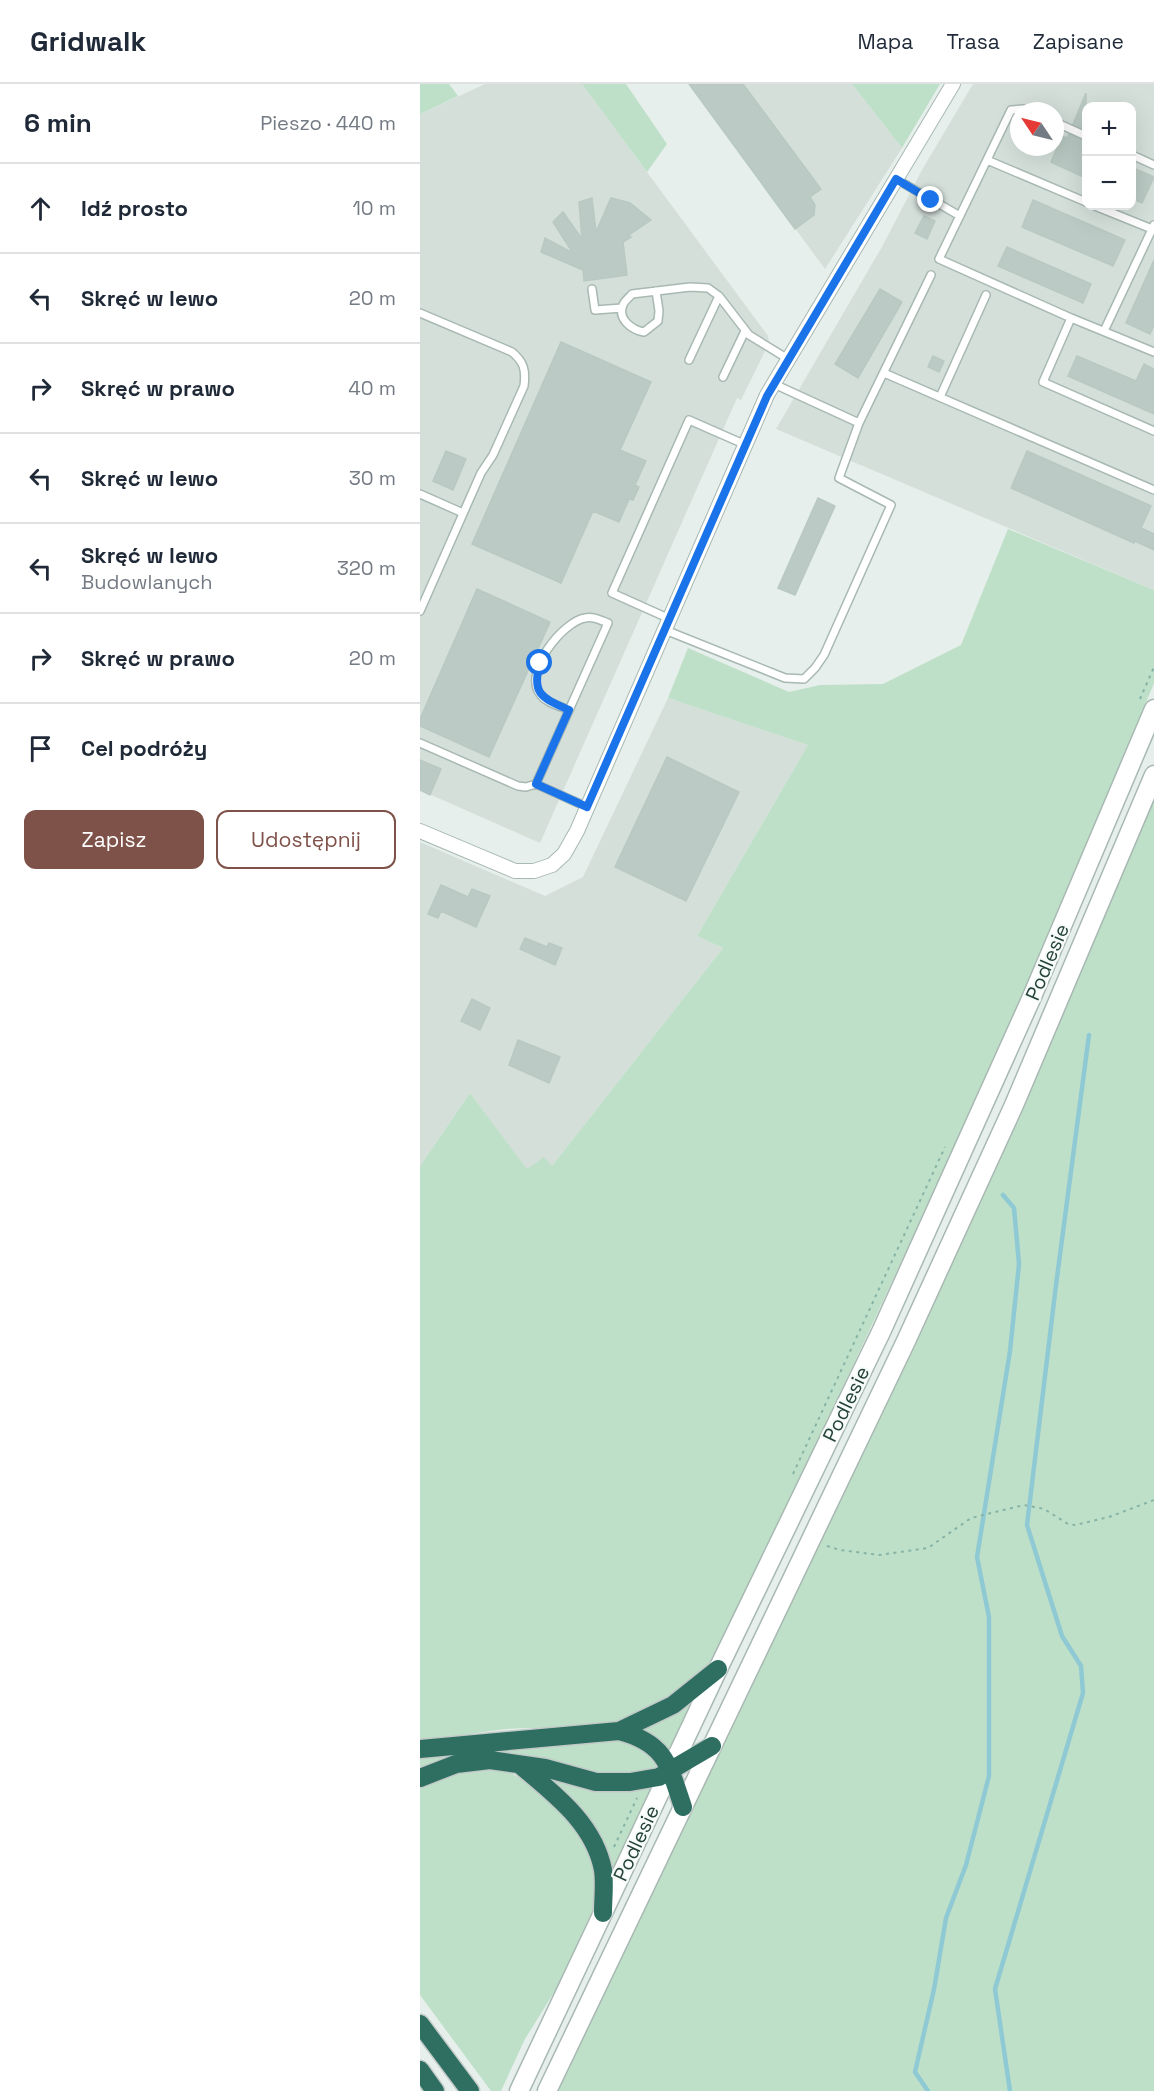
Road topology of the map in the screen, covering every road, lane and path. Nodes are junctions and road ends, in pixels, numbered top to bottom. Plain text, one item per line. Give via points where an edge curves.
1 (953, 84) edge
2 (1010, 112) edge
3 (1064, 126) edge
4 (1082, 134) edge
5 (1133, 156) edge
6 (987, 160) junction
7 (1154, 165) edge
8 (896, 179) junction
9 (1082, 200) edge
10 (1106, 210) edge
11 (960, 216) junction
12 (1153, 227) edge
13 (931, 275) dead end
14 (592, 289) dead end
15 (656, 291) junction
16 (986, 295) dead end
17 (719, 296) junction
18 (622, 308) junction
19 (420, 313) edge
20 (1071, 318) junction
21 (746, 331) junction
22 (1104, 331) junction
23 (1154, 352) edge
24 (788, 359) junction
25 (689, 360) dead end
26 (884, 373) junction
27 (723, 377) dead end
28 (774, 384) junction
29 (940, 397) junction
30 (860, 423) junction
31 (1154, 431) edge
32 (746, 445) junction
33 (1154, 490) edge
34 (420, 494) edge
35 (463, 513) junction
36 (420, 611) edge
37 (668, 624) junction
38 (1154, 667) edge
39 (1146, 707) edge
40 (569, 710) junction
41 (420, 743) edge
42 (1154, 775) edge
43 (536, 784) junction
44 (587, 807) junction
45 (420, 831) edge
46 (946, 1144) dead end
47 (791, 1477) dead end
48 (1154, 1500) edge
49 (825, 1545) dead end
50 (718, 1670) junction
51 (619, 1731) junction
52 (712, 1746) junction
53 (420, 1749) edge
54 (520, 1765) junction
55 (670, 1770) junction
56 (420, 1778) edge
57 (646, 1780) junction
58 (683, 1807) junction
59 (603, 1871) junction
60 (603, 1913) junction
61 (420, 2024) edge
62 (420, 2070) edge
63 (521, 2087) edge
64 (435, 2091) edge
65 (470, 2091) edge
66 (547, 2091) edge

1 - 8 street
2 - 6 lane
3 - 4 lane
5 - 7 lane
6 - 9 lane
6 - 11 lane
8 - 11 lane
8 - 24 street
10 - 12 lane
11 - 20 lane via 939,259
12 - 22 lane
13 - 26 lane
14 - 18 lane via 595,310
15 - 17 lane via 708,288
15 - 18 lane via 632,294
15 - 18 lane via 658,321 644,332 628,325 621,315
16 - 29 lane
17 - 21 lane
17 - 25 lane
19 - 35 lane via 512,352 522,361 526,374 493,455
20 - 22 lane
20 - 31 lane via 1043,382
21 - 24 lane
21 - 27 lane
22 - 23 lane
24 - 28 street
26 - 29 lane
26 - 30 lane
28 - 30 lane
28 - 32 street
29 - 33 lane
30 - 37 lane via 839,478 891,505 815,668 804,679 785,678
32 - 37 street
32 - 37 lane via 689,420 612,593
34 - 35 lane
35 - 36 lane
37 - 44 street
38 - 39 path
39 - 50 street, Podlesie via 1036,988 975,1126 881,1332
40 - 40 lane via 539,694 537,675 546,650 552,641 584,618 608,623
40 - 43 lane
41 - 43 lane via 518,786
42 - 52 street, Podlesie via 1014,1105
43 - 44 lane
44 - 45 street via 564,854 552,865 534,871 514,871
46 - 47 path
48 - 49 path via 1075,1525 1044,1509 1024,1505 971,1518 928,1548 879,1555
50 - 51 highway via 672,1705
50 - 55 street, Podlesie
51 - 53 highway
51 - 55 highway via 647,1742 666,1759
52 - 55 highway
52 - 58 street, Podlesie
54 - 56 highway via 473,1761
54 - 57 highway via 596,1782
54 - 59 highway via 577,1817 593,1842
55 - 57 highway
55 - 58 highway
55 - 60 street, Podlesie
57 - 59 path
58 - 66 street, Podlesie
59 - 60 highway
60 - 63 street, Podlesie
61 - 65 highway
62 - 64 highway

